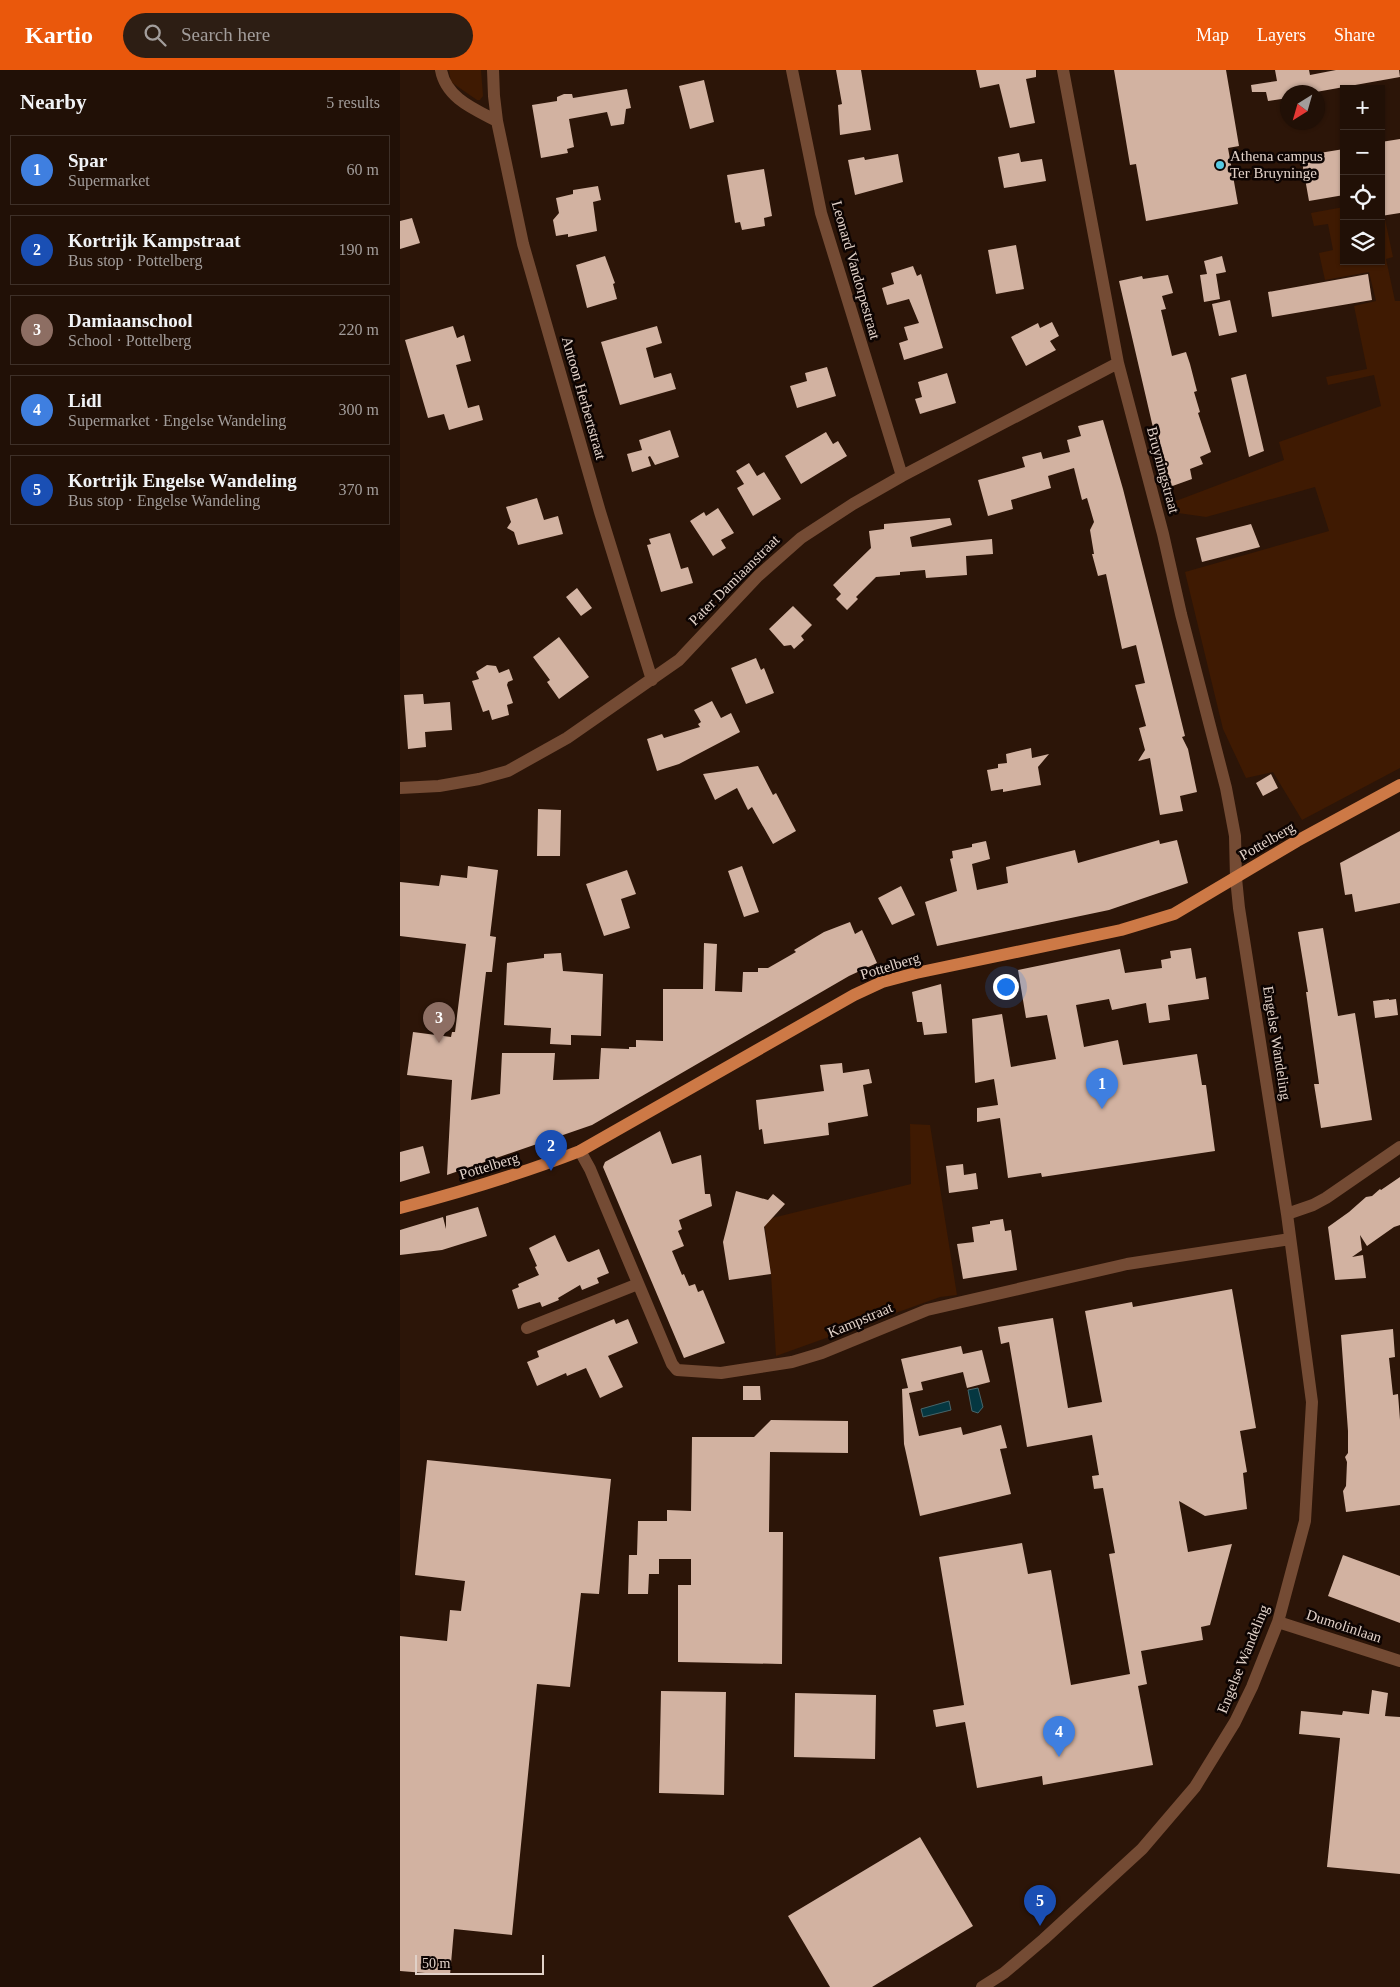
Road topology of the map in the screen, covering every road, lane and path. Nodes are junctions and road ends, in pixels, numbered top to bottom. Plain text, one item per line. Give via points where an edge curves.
1 (441, 70) edge
2 (493, 70) edge
3 (792, 70) edge
4 (1063, 70) edge
5 (497, 121) junction
6 (1118, 363) junction
7 (902, 476) junction
8 (652, 680) junction
9 (1400, 785) edge
10 (400, 788) edge
11 (1236, 878) junction
12 (1400, 1147) edge
13 (580, 1151) junction
14 (400, 1208) edge
15 (1287, 1214) junction
16 (1290, 1239) junction
17 (638, 1284) junction
18 (527, 1328) dead end
19 (1278, 1622) junction
20 (1400, 1661) edge
21 (982, 1987) edge

1 - 5 street via 450,92
2 - 5 street, Antoon Herbertstraat
3 - 7 street, Leonard Vandorpestraat via 821,213
4 - 6 street, Bruyningstraat
5 - 8 street, Antoon Herbertstraat via 536,292
6 - 7 street, Pater Damiaanstraat
6 - 11 street, Bruyningstraat via 1226,788 1235,836
7 - 8 street, Pater Damiaanstraat via 801,538 758,576 679,660
8 - 10 street, Pater Damiaanstraat via 567,738 508,770 447,785
9 - 11 main road, Pottelberg
11 - 13 main road, Pottelberg via 1174,914 1148,923 882,982 846,999
11 - 15 street, Engelse Wandeling
12 - 15 street via 1326,1198
13 - 14 main road, Pottelberg via 461,1192
13 - 17 street, Kampstraat
15 - 16 street, Engelse Wandeling
16 - 17 street, Kampstraat via 1127,1264 1030,1285 927,1310 822,1353 785,1363 722,1373 677,1370
16 - 19 street, Engelse Wandeling via 1312,1402 1305,1521
17 - 18 street
19 - 20 street, Dumolinlaan
19 - 21 street, Engelse Wandeling via 1236,1722 1195,1787 1163,1827 1044,1939

